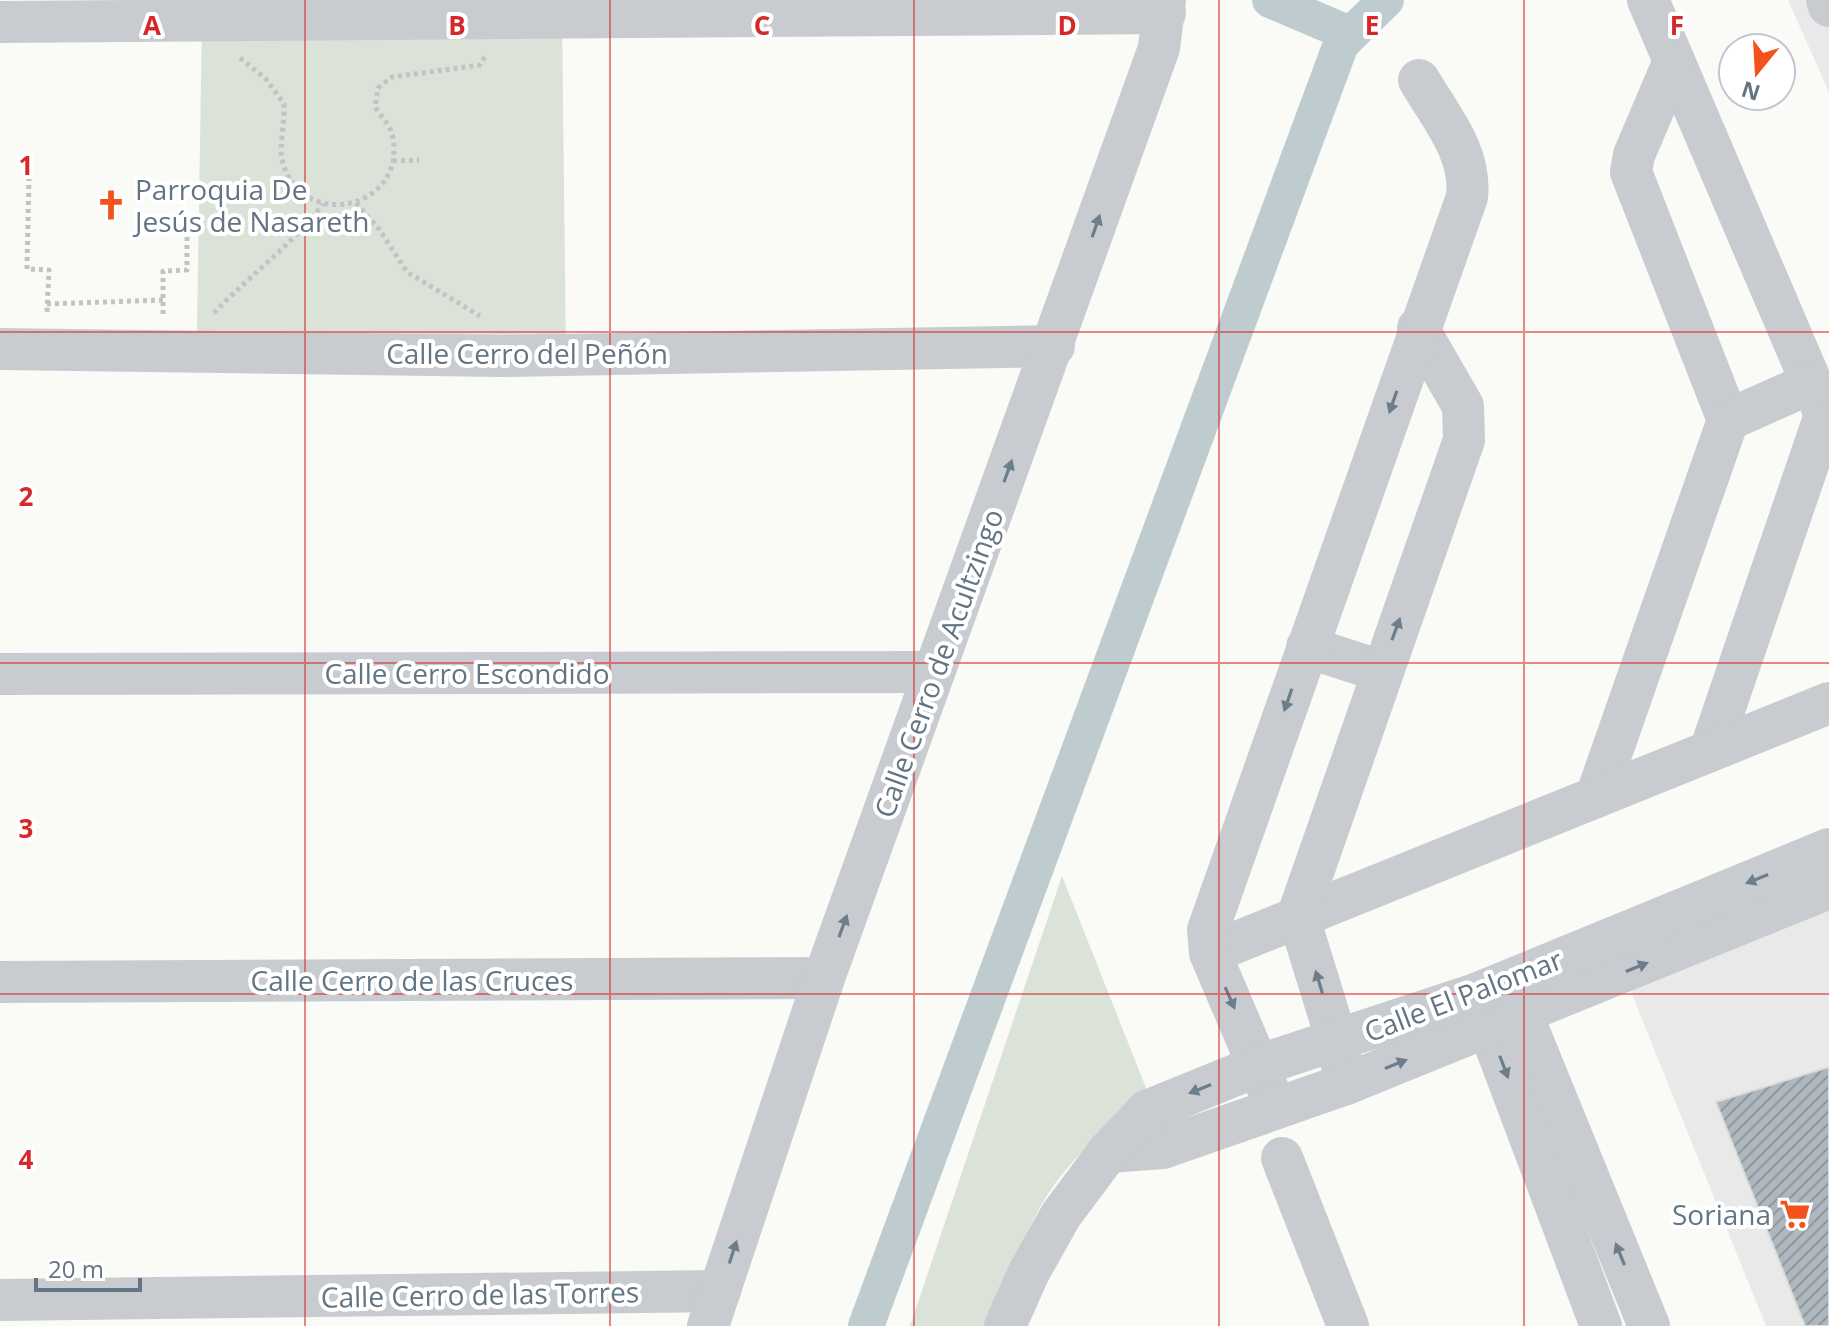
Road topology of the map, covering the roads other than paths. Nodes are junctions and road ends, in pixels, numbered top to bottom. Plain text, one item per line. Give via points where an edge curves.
1 (1648, 0) edge
2 (1827, 0) edge
3 (1165, 6) edge
4 (1829, 6) edge
5 (0, 22) edge
6 (1674, 61) junction
7 (1419, 80) dead end
8 (1418, 328) junction
9 (1054, 346) junction
10 (0, 349) edge
11 (1822, 407) edge
12 (1728, 420) junction
13 (1307, 647) junction
14 (1381, 671) junction
15 (933, 672) junction
16 (0, 674) edge
17 (1829, 703) edge
18 (1710, 751) junction
19 (1596, 797) junction
20 (1829, 849) edge
21 (1829, 888) edge
22 (1298, 915) junction
23 (1688, 926) junction
24 (1210, 953) junction
25 (824, 978) junction
26 (0, 982) edge
27 (1499, 1004) junction
28 (1337, 1041) junction
29 (1260, 1065) junction
30 (1346, 1084) junction
31 (1276, 1108) junction
32 (1549, 1130) junction
33 (1108, 1152) junction
34 (1282, 1158) dead end
35 (0, 1300) edge
36 (714, 1309) edge
37 (1005, 1326) edge
38 (1348, 1326) edge
39 (1601, 1326) edge
40 (1649, 1326) edge

1 - 6 street
2 - 4 street
3 - 5 street
9 -> 3 street, Calle Cerro de Acultzingo via 1159,48
6 - 11 street
6 - 12 street via 1631,172
7 - 8 street via 1464,156 1469,174 1467,197
8 -> 13 street
14 -> 8 street via 1464,440 1463,406
9 - 10 street, Calle Cerro del Peñón via 502,356
15 -> 9 street, Calle Cerro de Acultzingo
11 - 12 street
11 - 18 street
12 - 19 street
13 - 14 street
13 -> 24 street via 1208,930
14 - 22 street
15 - 16 street, Calle Cerro Escondido
25 -> 15 street, Calle Cerro de Acultzingo
17 - 18 street
18 - 19 street
19 - 22 street
20 -> 23 street, Calle El Palomar
21 - 23 street, Calle El Palomar
22 - 24 street
28 -> 22 street
23 - 27 street, Calle El Palomar
24 -> 29 street
25 - 26 street, Calle Cerro de las Cruces
36 -> 25 street, Calle Cerro de Acultzingo
27 - 28 street, Calle El Palomar
30 -> 27 street, Calle El Palomar
27 - 32 street
28 - 29 street, Calle El Palomar
28 - 30 street
29 - 31 street
29 -> 33 street, Calle El Palomar via 1147,1111
30 - 31 street, Calle El Palomar
31 - 33 street, Calle El Palomar via 1163,1148
32 - 39 street
40 -> 32 street
33 - 37 street, Calle El Palomar via 1061,1215
34 - 38 street
35 - 36 street, Calle Cerro de las Torres

